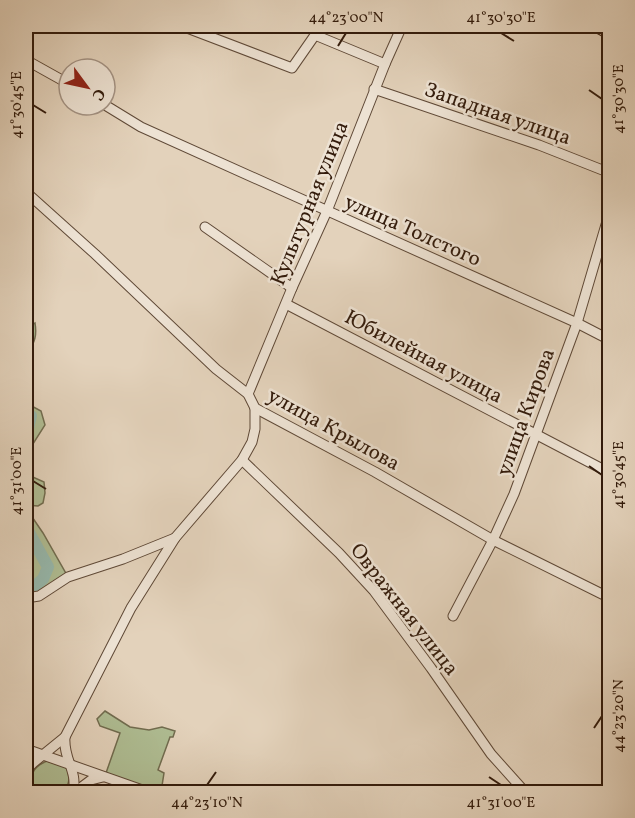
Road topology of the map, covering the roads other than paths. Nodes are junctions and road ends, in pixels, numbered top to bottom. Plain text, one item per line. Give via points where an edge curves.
1 (182, 26) edge
2 (402, 26) edge
3 (597, 26) edge
4 (315, 30) edge
5 (609, 33) edge
6 (26, 60) edge
7 (385, 64) junction
8 (57, 77) edge
9 (375, 89) junction
10 (117, 112) edge
11 (609, 173) edge
12 (26, 192) edge
13 (327, 211) junction
14 (609, 211) edge
15 (205, 227) dead end
16 (292, 288) junction
17 (286, 304) junction
18 (577, 323) junction
19 (609, 340) edge
20 (248, 394) junction
21 (255, 408) junction
22 (536, 435) junction
23 (242, 460) junction
24 (609, 473) edge
25 (175, 538) junction
26 (493, 540) junction
27 (26, 598) edge
28 (609, 598) edge
29 (453, 616) dead end
30 (65, 737) junction
31 (26, 747) edge
32 (53, 748) junction
33 (44, 755) junction
34 (71, 765) junction
35 (26, 773) edge
36 (105, 777) junction
37 (74, 792) edge
38 (148, 792) edge
39 (525, 792) edge

1 - 4 street via 292,68
2 - 7 street, Культурная улица
3 - 5 main road
4 - 7 street
6 - 8 street
7 - 9 street, Культурная улица
9 - 11 street, Западная улица
9 - 13 street, Культурная улица
10 - 13 street, улица Толстого via 141,127
12 - 20 street, улица Крылова via 216,369
13 - 16 street, Культурная улица
13 - 18 street, улица Толстого
14 - 18 street, улица Кирова
15 - 16 street
16 - 17 street, Культурная улица
17 - 20 street, Культурная улица
17 - 22 street, Юбилейная улица
18 - 19 street, улица Толстого
18 - 22 street, улица Кирова
20 - 21 street, улица Крылова
21 - 23 street via 252,442
21 - 26 street, улица Крылова
22 - 24 street, Юбилейная улица
22 - 26 street, улица Кирова
23 - 25 street
23 - 39 street, Овражная улица via 374,591 491,754
25 - 27 street via 68,577 39,596
25 - 30 street via 131,608
26 - 28 street, улица Крылова
26 - 29 street, улица Кирова
30 - 32 street
30 - 34 street
31 - 32 street
31 - 33 street
32 - 33 street
33 - 34 street
33 - 35 street
34 - 36 street
34 - 37 street
36 - 37 street via 91,780
36 - 38 street

